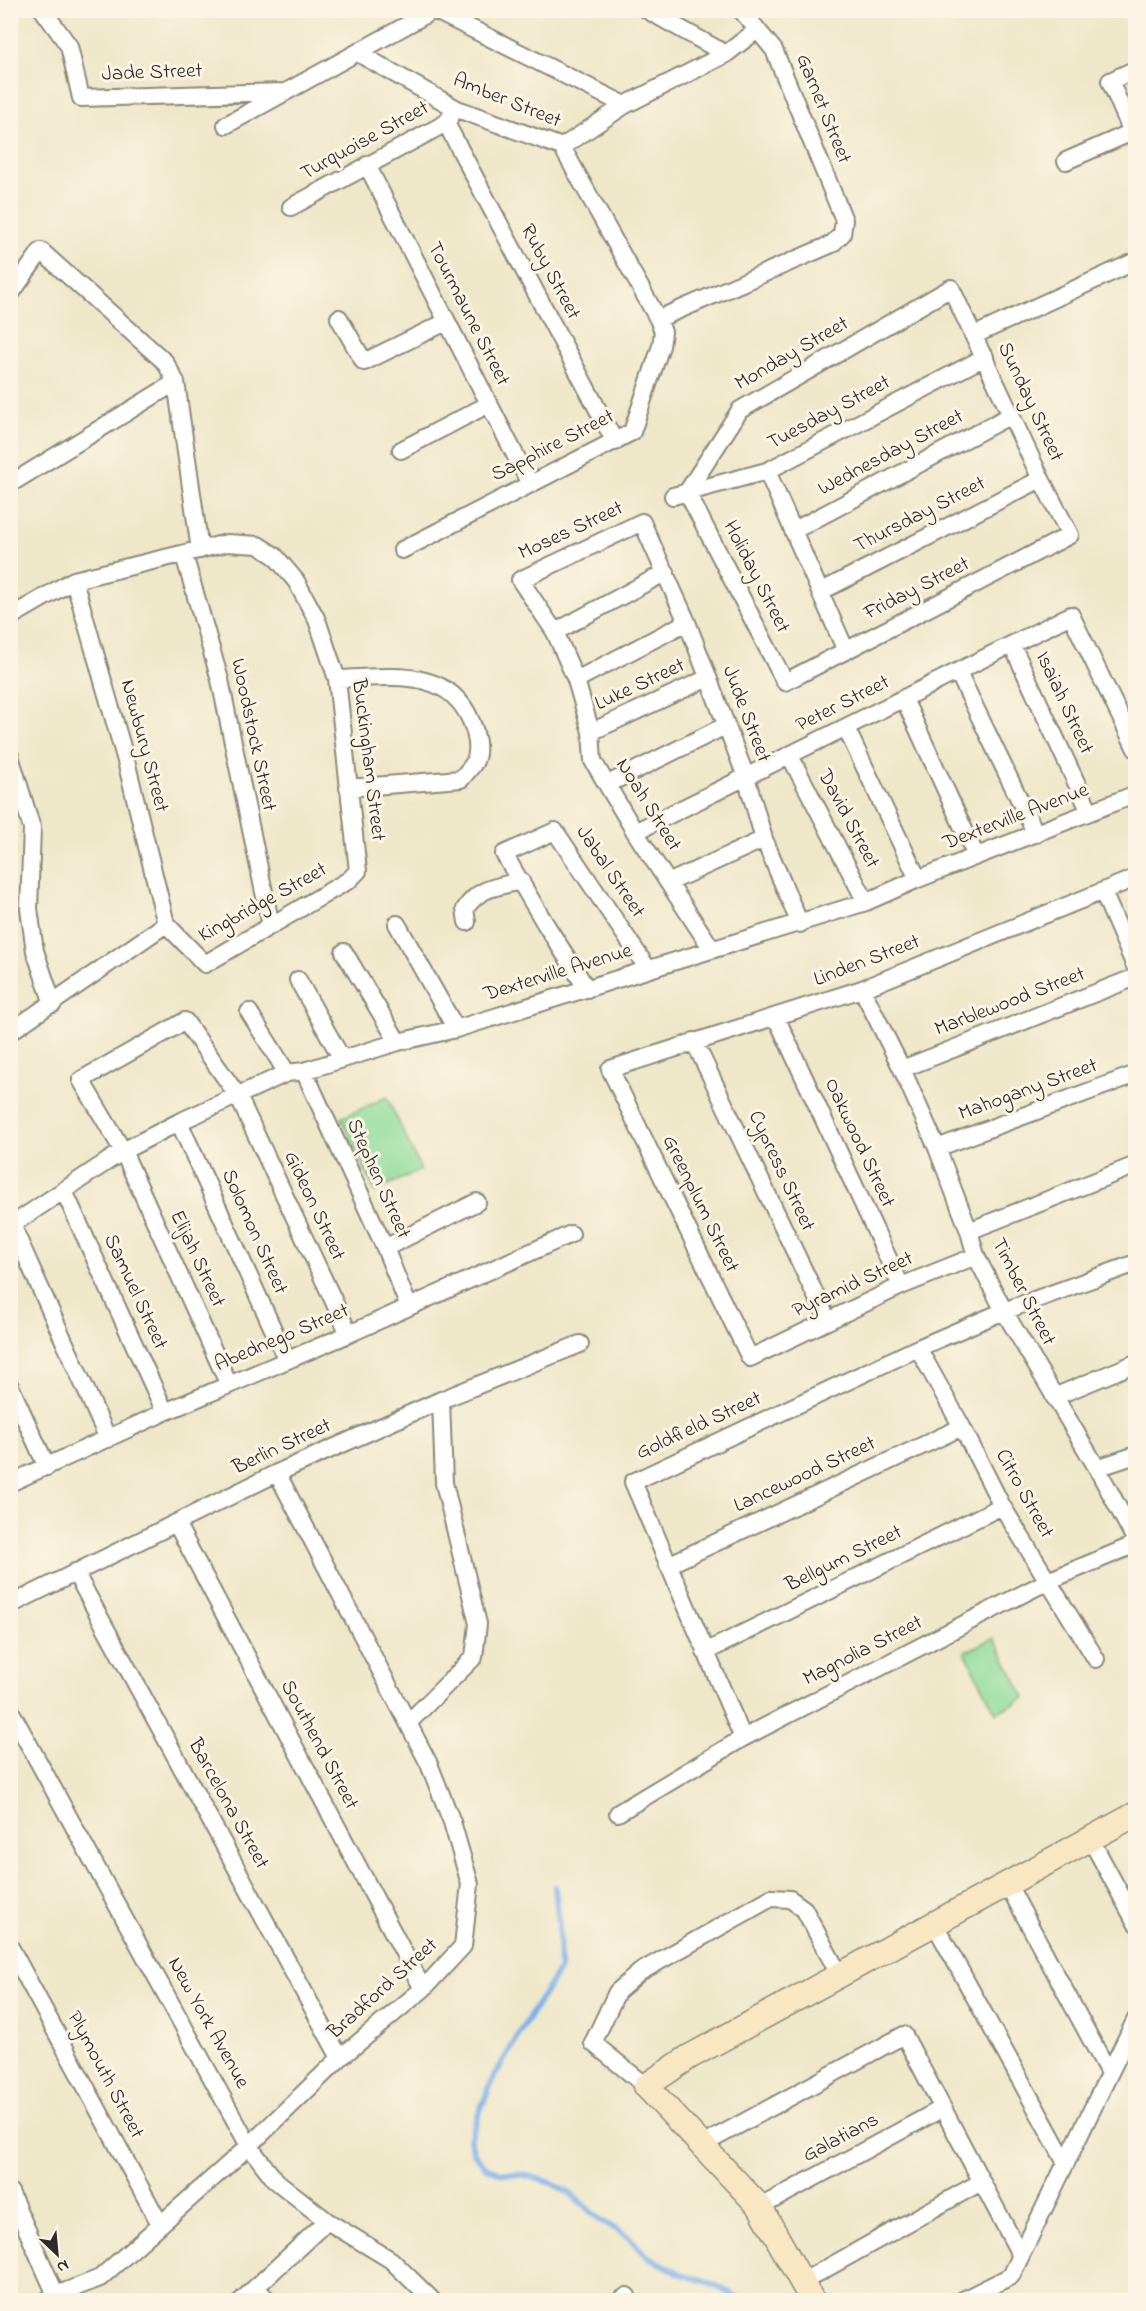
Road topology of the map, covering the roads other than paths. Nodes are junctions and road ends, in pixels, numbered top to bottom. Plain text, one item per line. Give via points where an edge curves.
1 (43, 10) edge
2 (647, 10) edge
3 (741, 10) edge
4 (434, 11) edge
5 (757, 30) junction
6 (358, 53) junction
7 (726, 54) junction
8 (1136, 69) edge
9 (284, 92) junction
10 (625, 105) junction
11 (457, 109) junction
12 (446, 123) junction
13 (226, 125) dead end
14 (561, 147) junction
15 (1066, 161) dead end
16 (367, 165) junction
17 (291, 207) dead end
18 (1136, 261) edge
19 (951, 288) joint
20 (10, 295) edge
21 (339, 318) dead end
22 (658, 319) junction
23 (446, 322) junction
24 (975, 335) junction
25 (985, 357) junction
26 (176, 382) junction
27 (489, 404) junction
28 (1011, 415) junction
29 (615, 442) junction
30 (401, 450) dead end
31 (767, 471) junction
32 (1041, 478) junction
33 (10, 484) edge
34 (530, 484) junction
35 (680, 494) junction
36 (642, 522) joint
37 (793, 531) junction
38 (1070, 535) joint
39 (200, 550) junction
40 (402, 550) dead end
41 (184, 555) junction
42 (666, 572) junction
43 (74, 580) junction
44 (520, 580) joint
45 (820, 592) junction
46 (10, 617) edge
47 (687, 622) junction
48 (555, 632) junction
49 (1012, 645) junction
50 (846, 651) junction
51 (958, 672) junction
52 (708, 678) junction
53 (337, 679) junction
54 (576, 680) junction
55 (785, 682) joint
56 (904, 699) junction
57 (725, 726) junction
58 (846, 728) junction
59 (591, 732) junction
60 (1136, 749) edge
61 (10, 756) edge
62 (789, 756) junction
63 (746, 777) junction
64 (609, 784) junction
65 (348, 788) junction
66 (1136, 794) edge
67 (1090, 812) junction
68 (635, 831) junction
69 (1036, 834) junction
70 (764, 839) junction
71 (976, 856) junction
72 (358, 872) joint
73 (1135, 878) edge
74 (918, 879) junction
75 (521, 881) junction
76 (670, 882) junction
77 (1104, 892) junction
78 (866, 902) junction
79 (467, 922) dead end
80 (166, 924) junction
81 (397, 924) dead end
82 (800, 924) junction
83 (271, 927) junction
84 (712, 949) junction
85 (344, 952) dead end
86 (1136, 968) edge
87 (648, 969) junction
88 (1136, 977) edge
89 (298, 980) dead end
90 (587, 989) junction
91 (862, 989) junction
92 (53, 1004) junction
93 (249, 1012) dead end
94 (776, 1017) junction
95 (456, 1029) junction
96 (10, 1032) edge
97 (694, 1041) junction
98 (398, 1042) junction
99 (342, 1059) junction
100 (610, 1069) joint
101 (902, 1069) junction
102 (304, 1071) junction
103 (287, 1073) junction
104 (1136, 1074) edge
105 (238, 1096) junction
106 (179, 1122) junction
107 (937, 1148) junction
108 (123, 1151) junction
109 (1136, 1165) edge
110 (64, 1191) junction
111 (477, 1202) dead end
112 (11, 1226) edge
113 (969, 1231) junction
114 (571, 1234) dead end
115 (385, 1248) junction
116 (976, 1256) junction
117 (1136, 1263) edge
118 (901, 1287) junction
119 (409, 1307) junction
120 (1004, 1311) junction
121 (828, 1321) junction
122 (349, 1334) junction
123 (580, 1344) dead end
124 (918, 1348) junction
125 (750, 1358) joint
126 (287, 1360) junction
127 (1136, 1363) edge
128 (230, 1385) junction
129 (10, 1386) edge
130 (1054, 1397) junction
131 (441, 1400) junction
132 (165, 1412) junction
133 (962, 1427) junction
134 (108, 1439) junction
135 (1136, 1455) edge
136 (46, 1467) junction
137 (1097, 1468) junction
138 (277, 1473) junction
139 (10, 1483) edge
140 (1002, 1506) junction
141 (176, 1523) junction
142 (1136, 1543) edge
143 (668, 1565) junction
144 (75, 1572) junction
145 (1048, 1581) junction
146 (10, 1605) edge
147 (705, 1652) junction
148 (1096, 1659) dead end
149 (10, 1710) edge
150 (408, 1723) junction
151 (743, 1738) junction
152 (618, 1813) dead end
153 (1136, 1814) edge
154 (1090, 1838) junction
155 (1007, 1883) junction
156 (934, 1923) junction
157 (1136, 1923) edge
158 (10, 1947) edge
159 (839, 1974) junction
160 (423, 1989) junction
161 (1136, 2019) edge
162 (340, 2058) junction
163 (1109, 2073) junction
164 (646, 2086) junction
165 (943, 2108) junction
166 (702, 2145) junction
167 (249, 2146) junction
168 (1066, 2163) junction
169 (981, 2182) junction
170 (10, 2192) edge
171 (760, 2207) junction
172 (327, 2221) junction
173 (160, 2224) junction
174 (1021, 2256) junction
175 (255, 2288) junction
176 (807, 2291) edge
177 (51, 2298) edge
178 (242, 2301) edge
179 (268, 2301) edge
180 (432, 2301) edge
181 (963, 2301) edge

1 - 9 street, Jade Street via 69,46 81,98
2 - 7 street
3 - 5 street, Garnet Street
4 - 6 street
4 - 10 street
5 - 7 street
5 - 22 street, Garnet Street via 774,50 790,85 844,220 842,234 832,244
6 - 9 street
6 - 11 street, Amber Street
7 - 10 street
8 - 15 street via 1110,81 1132,132
9 - 13 street
10 - 14 street
11 - 12 street, Turquoise Street
11 - 14 street, Amber Street
12 - 16 street, Turquoise Street
12 - 29 street, Ruby Street
14 - 22 street, Amber Street
16 - 17 street, Turquoise Street
16 - 23 street, Tourmaune Street
18 - 24 street
19 - 24 street, Sunday Street
19 - 35 street, Monday Street via 740,410
20 - 26 street via 41,251 165,362
21 - 23 street via 364,362
22 - 29 street, Sapphire Street via 663,332 661,346 632,432
23 - 27 street, Tourmaune Street
24 - 25 street, Sunday Street
25 - 28 street, Sunday Street
25 - 31 street, Tuesday Street
26 - 33 street
26 - 39 street
27 - 30 street
27 - 34 street, Tourmaune Street
28 - 32 street, Sunday Street
28 - 37 street, Wednesday Street
29 - 34 street, Sapphire Street
31 - 35 street, Tuesday Street
31 - 37 street
32 - 38 street, Sunday Street
32 - 45 street, Thursday Street
34 - 40 street, Sapphire Street
35 - 55 street, Holiday Street
36 - 42 street, Jude Street
36 - 44 street, Moses Street
37 - 45 street
38 - 50 street, Friday Street
39 - 41 street, Buckingham Street
39 - 53 street, Buckingham Street via 227,543 258,545 275,556 296,580 312,610
41 - 43 street, Buckingham Street
41 - 83 street, Woodstock Street via 220,680
42 - 47 street, Jude Street
42 - 48 street
43 - 46 street, Buckingham Street
43 - 80 street, Newbury Street via 126,761
44 - 48 street, Noah Street
45 - 50 street
47 - 52 street, Jude Street
47 - 54 street
48 - 54 street, Noah Street
49 - 51 street, Peter Street
49 - 60 street, Peter Street via 1071,615
49 - 67 street, Isaiah Street
50 - 55 street, Friday Street
51 - 56 street, Peter Street
51 - 69 street
52 - 57 street, Jude Street
52 - 59 street, Luke Street
53 - 65 street, Buckingham Street
53 - 65 street via 413,677 442,686 465,705 477,734 476,760 461,779
54 - 59 street, Noah Street
56 - 58 street, Peter Street
56 - 71 street
57 - 63 street, Jude Street
57 - 64 street
58 - 62 street, Peter Street
58 - 74 street
59 - 64 street, Noah Street via 593,761
61 - 92 street via 32,828 29,909 35,951
62 - 63 street, Peter Street
62 - 78 street, David Street
63 - 68 street, Peter Street
63 - 70 street, Jude Street
64 - 68 street, Noah Street
65 - 72 street, Buckingham Street
66 - 67 street, Dexterville Avenue
67 - 69 street, Dexterville Avenue
68 - 76 street, Noah Street
69 - 71 street, Dexterville Avenue
70 - 76 street
70 - 82 street, Jude Street
71 - 74 street, Dexterville Avenue
72 - 83 street, Kingbridge Street
73 - 77 street, Linden Street
74 - 78 street, Dexterville Avenue
75 - 79 street via 482,891 465,909
75 - 87 street, Jabal Street via 504,854 555,831
75 - 90 street
76 - 84 street, Noah Street
77 - 86 street
77 - 91 street, Linden Street
78 - 82 street, Dexterville Avenue
80 - 83 street, Kingbridge Street via 205,964
80 - 92 street
81 - 95 street
82 - 84 street, Dexterville Avenue
84 - 87 street, Dexterville Avenue
85 - 98 street
87 - 90 street, Dexterville Avenue
88 - 101 street, Marblewood Street
89 - 99 street
90 - 95 street, Dexterville Avenue
91 - 94 street, Linden Street
91 - 101 street, Timber Street
92 - 96 street
93 - 103 street
94 - 97 street, Linden Street
94 - 118 street, Oakwood Street
95 - 98 street, Dexterville Avenue
97 - 100 street, Linden Street
97 - 121 street, Cypress Street
98 - 99 street, Dexterville Avenue
99 - 102 street, Dexterville Avenue
100 - 125 street, Greenplum Street
101 - 107 street, Timber Street
102 - 103 street, Dexterville Avenue
102 - 115 street, Stephen Street
103 - 105 street, Dexterville Avenue
104 - 107 street, Mahogany Street
105 - 106 street, Dexterville Avenue
105 - 108 street, Gideon Street via 185,1021 81,1080
105 - 122 street, Gideon Street
106 - 108 street, Dexterville Avenue
106 - 126 street, Solomon Street
107 - 113 street, Timber Street
108 - 110 street, Dexterville Avenue
108 - 128 street, Elijah Street
109 - 113 street
110 - 112 street, Dexterville Avenue
110 - 132 street, Samuel Street
111 - 115 street
112 - 134 street
113 - 116 street, Timber Street
114 - 119 street, Abednego Street
115 - 119 street, Stephen Street
116 - 118 street, Pyramid Street
116 - 120 street, Timber Street
117 - 120 street, Goldfield Street
118 - 121 street, Pyramid Street
119 - 122 street, Abednego Street
120 - 124 street, Goldfield Street
120 - 130 street, Timber Street
121 - 125 street, Pyramid Street
122 - 126 street, Abednego Street
123 - 131 street, Berlin Street
124 - 133 street, Citro Street
124 - 143 street, Goldfield Street via 633,1482
126 - 128 street, Abednego Street
127 - 130 street
128 - 132 street, Abednego Street
129 - 136 street
130 - 137 street, Timber Street
131 - 138 street, Berlin Street
131 - 150 street via 444,1483 478,1624 474,1657
132 - 134 street, Abednego Street
133 - 140 street, Citro Street
133 - 143 street, Lancewood Street
134 - 136 street, Abednego Street
135 - 137 street
136 - 139 street, Abednego Street
137 - 142 street, Timber Street
138 - 141 street, Berlin Street
138 - 150 street, Bradford Street
140 - 145 street, Citro Street
140 - 147 street, Bellgum Street
141 - 144 street, Berlin Street
141 - 160 street, Southend Street
142 - 145 street, Magnolia Street
143 - 147 street, Goldfield Street
144 - 146 street, Berlin Street
144 - 162 street, Barcelona Street
145 - 148 street, Citro Street
145 - 151 street, Magnolia Street
147 - 151 street, Goldfield Street
149 - 167 street, New York Avenue
150 - 160 street, Bradford Street via 452,1822 470,1884 463,1946
151 - 152 street, Magnolia Street
153 - 154 street
154 - 155 street
154 - 157 street
155 - 156 street
155 - 163 street
156 - 159 street
156 - 168 street
158 - 173 street, Plymouth Street
159 - 164 street via 689,2056
159 - 164 street via 804,1910 790,1899 771,1898 640,1972 617,1992 593,2043
160 - 162 street, Bradford Street
161 - 163 street
162 - 167 street, Bradford Street
163 - 168 street
164 - 166 street
165 - 166 street via 904,2035
165 - 169 street
165 - 171 street, Galatians
166 - 171 street
167 - 172 street, New York Avenue via 275,2180
167 - 173 street, Bradford Street
168 - 174 street
169 - 174 street
169 - 176 street
170 - 177 street
171 - 176 street
172 - 175 street
172 - 180 street, New York Avenue via 391,2260
173 - 177 street, Bradford Street via 100,2278
174 - 181 street via 1011,2276
175 - 178 street
175 - 179 street

